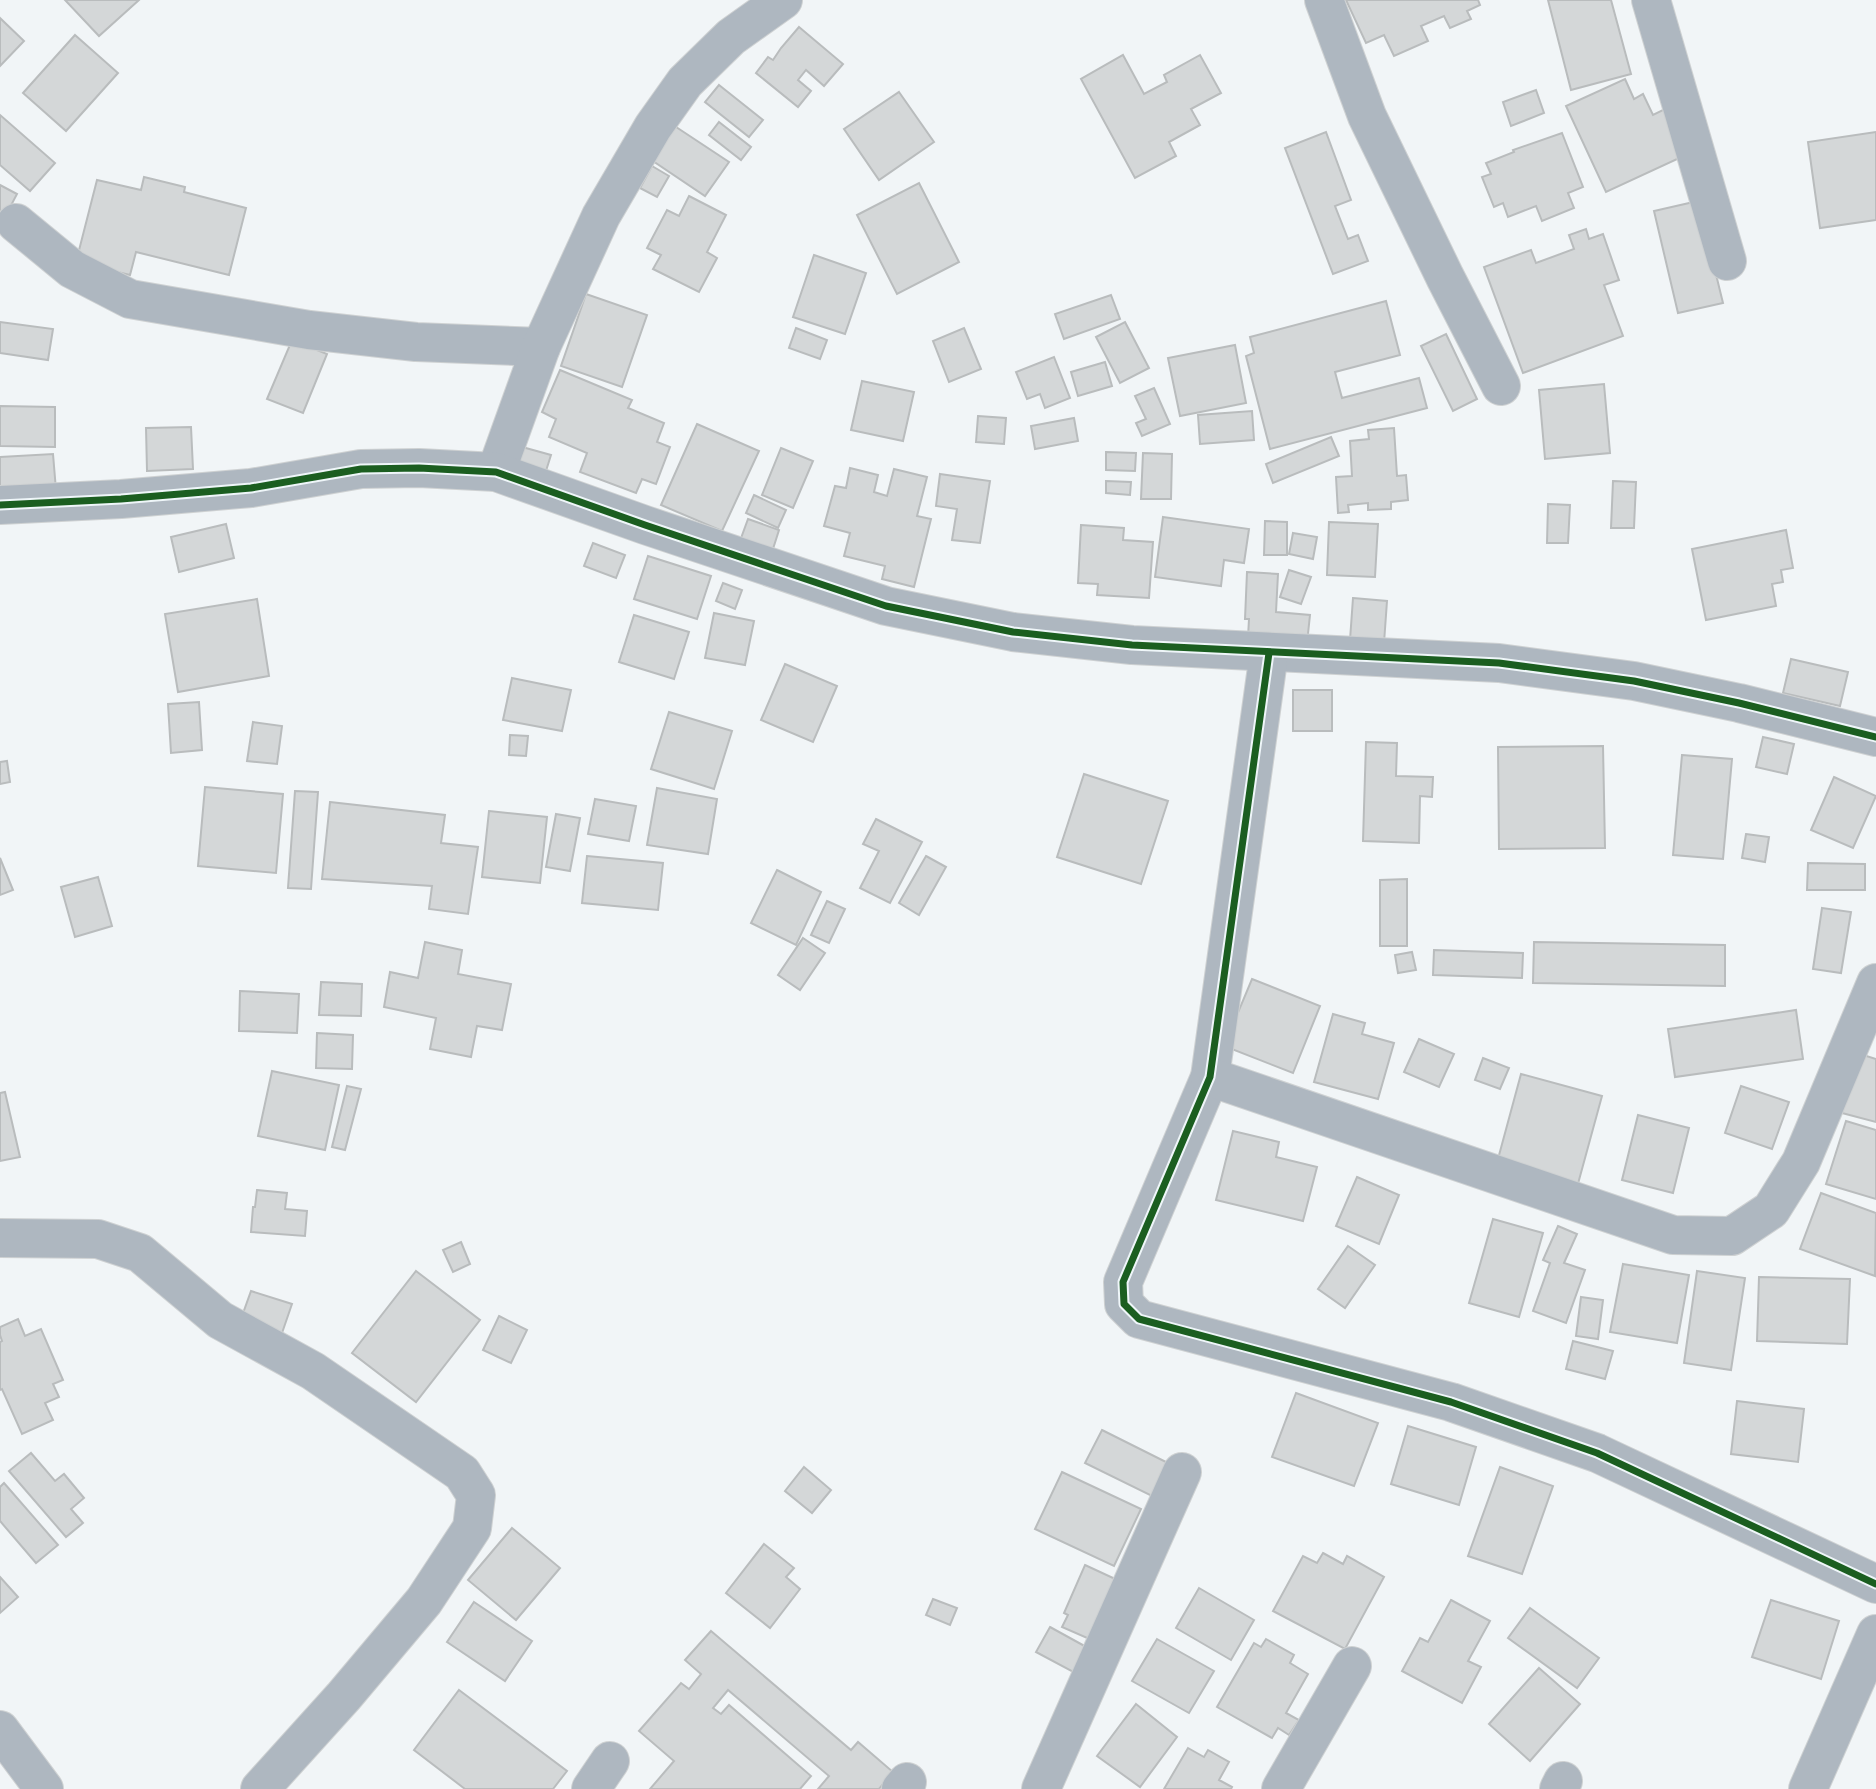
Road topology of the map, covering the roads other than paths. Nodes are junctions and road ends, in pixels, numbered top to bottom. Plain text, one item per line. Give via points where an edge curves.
1 (783, 0) edge
2 (1324, 0) edge
3 (1651, 0) edge
4 (16, 223) dead end
5 (1727, 261) dead end
6 (541, 347) junction
7 (1501, 386) dead end
8 (496, 472) junction
9 (0, 505) edge
10 (1269, 653) junction
11 (1876, 737) edge
12 (1876, 982) edge
13 (1210, 1077) junction
14 (0, 1238) edge
15 (1182, 1472) dead end
16 (1876, 1584) edge
17 (1876, 1634) edge
18 (1352, 1666) dead end
19 (0, 1730) edge
20 (44, 1789) edge
21 (260, 1789) edge
22 (1041, 1789) edge
23 (1281, 1789) edge
24 (1808, 1789) edge

1 - 6 street via 732,37 685,82 653,127 601,216
2 - 7 street via 1367,116
3 - 5 street
4 - 6 street via 72,269 130,299 349,335
6 - 8 street
8 - 9 street via 361,469 251,488
8 - 10 street via 886,606 1013,632
10 - 11 street via 1499,663 1634,681
10 - 13 street
12 - 13 street via 1801,1161 1771,1210 1732,1236 1673,1235
13 - 16 street via 1123,1282 1124,1304 1139,1319 1451,1402 1585,1448
14 - 21 street via 98,1239 140,1253 220,1320 313,1371 462,1473 476,1495 472,1528 424,1601
15 - 22 street
17 - 24 street
18 - 23 street
19 - 20 street

